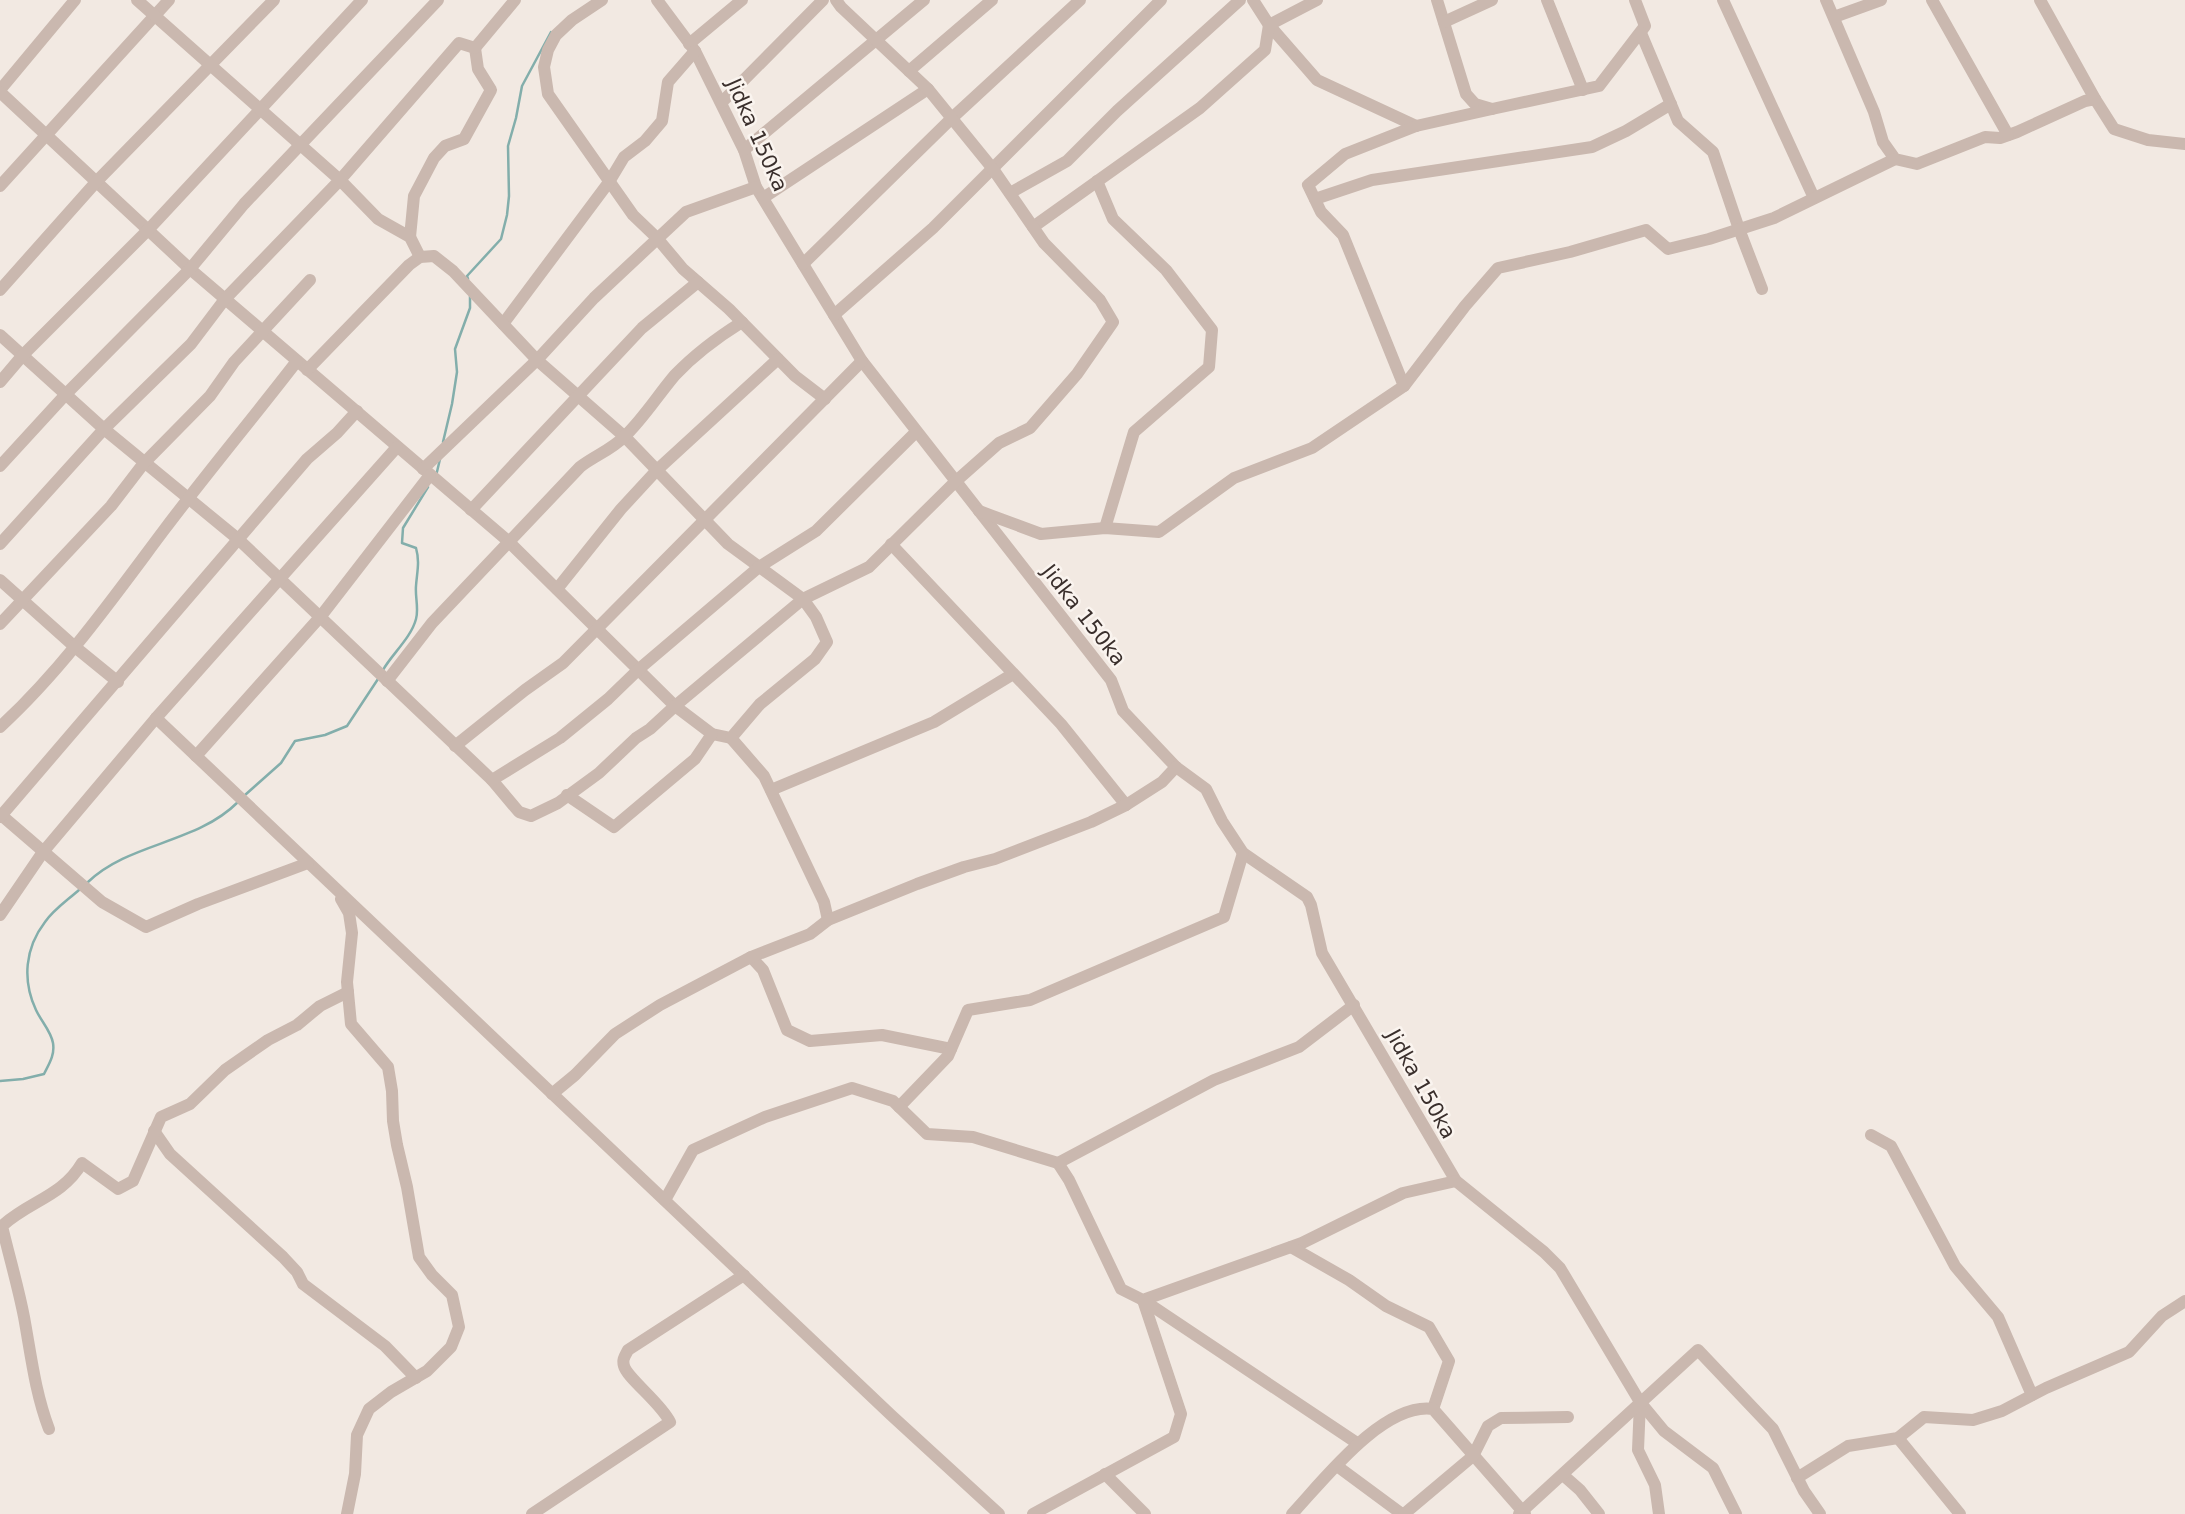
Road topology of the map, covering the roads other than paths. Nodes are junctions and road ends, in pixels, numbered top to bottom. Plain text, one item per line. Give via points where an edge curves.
1 (75, 0) edge
2 (137, 0) edge
3 (169, 0) edge
4 (274, 0) edge
5 (362, 0) edge
6 (438, 0) edge
7 (515, 0) edge
8 (602, 0) edge
9 (657, 0) edge
10 (742, 0) edge
11 (823, 0) edge
12 (836, 0) edge
13 (924, 0) edge
14 (992, 0) edge
15 (1080, 0) edge
16 (1161, 0) edge
17 (1240, 0) edge
18 (1252, 0) edge
19 (1317, 0) edge
20 (1437, 0) edge
21 (1492, 0) edge
22 (1547, 0) edge
23 (1635, 0) edge
24 (1723, 0) edge
25 (1826, 0) edge
26 (1881, 0) edge
27 (1933, 0) edge
28 (2040, 0) edge
29 (1834, 16) junction
30 (154, 17) junction
31 (1444, 22) junction
32 (1269, 25) junction
33 (1641, 33) junction
34 (876, 41) junction
35 (692, 47) junction
36 (475, 48) junction
37 (210, 64) junction
38 (909, 71) junction
39 (928, 89) junction
40 (1583, 90) junction
41 (0, 91) edge
42 (2095, 100) junction
43 (722, 102) junction
44 (1671, 104) junction
45 (1492, 109) junction
46 (260, 110) junction
47 (952, 118) junction
48 (1416, 126) junction
49 (46, 134) junction
50 (2008, 135) junction
51 (300, 144) junction
52 (2185, 144) edge
53 (744, 150) junction
54 (1895, 159) junction
55 (993, 169) junction
56 (340, 180) junction
57 (97, 181) junction
58 (1097, 181) junction
59 (609, 182) junction
60 (0, 186) edge
61 (759, 192) junction
62 (1010, 193) junction
63 (1814, 198) junction
64 (1315, 199) junction
65 (1033, 227) junction
66 (149, 229) junction
67 (1739, 229) junction
68 (410, 237) junction
69 (657, 238) junction
70 (420, 257) junction
71 (803, 264) junction
72 (190, 269) junction
73 (310, 280) dead end
74 (698, 282) junction
75 (1762, 289) dead end
76 (0, 290) edge
77 (225, 299) junction
78 (834, 314) junction
79 (742, 322) junction
80 (503, 324) junction
81 (262, 332) junction
82 (0, 335) edge
83 (23, 355) junction
84 (778, 359) junction
85 (537, 360) junction
86 (297, 361) junction
87 (862, 361) junction
88 (307, 370) junction
89 (0, 382) edge
90 (1404, 386) junction
91 (67, 393) junction
92 (579, 396) junction
93 (825, 399) junction
94 (357, 411) junction
95 (104, 429) junction
96 (916, 432) junction
97 (625, 437) junction
98 (397, 447) junction
99 (144, 463) junction
100 (0, 466) edge
101 (657, 470) junction
102 (427, 472) junction
103 (955, 482) junction
104 (188, 499) junction
105 (471, 510) junction
106 (977, 510) junction
107 (705, 521) junction
108 (1105, 528) junction
109 (238, 539) junction
110 (508, 541) junction
111 (0, 544) edge
112 (891, 544) junction
113 (759, 567) junction
114 (280, 577) junction
115 (0, 580) edge
116 (556, 589) junction
117 (803, 599) junction
118 (22, 600) junction
119 (321, 617) junction
120 (0, 624) edge
121 (596, 627) junction
122 (75, 647) junction
123 (639, 669) junction
124 (1013, 674) junction
125 (387, 681) junction
126 (118, 682) junction
127 (675, 706) junction
128 (156, 718) junction
129 (0, 727) edge
130 (712, 734) junction
131 (731, 738) junction
132 (456, 746) junction
133 (196, 756) junction
134 (1177, 767) junction
135 (492, 780) junction
136 (771, 790) junction
137 (567, 795) junction
138 (1126, 805) junction
139 (0, 815) edge
140 (43, 852) junction
141 (1243, 853) junction
142 (308, 863) junction
143 (333, 887) junction
144 (0, 915) edge
145 (828, 920) junction
146 (751, 957) junction
147 (348, 992) junction
148 (1354, 1004) junction
149 (951, 1049) junction
150 (552, 1094) junction
151 (899, 1107) junction
152 (154, 1131) junction
153 (1871, 1135) dead end
154 (1058, 1163) junction
155 (1456, 1181) junction
156 (665, 1200) junction
157 (1291, 1247) junction
158 (744, 1275) junction
159 (1143, 1300) junction
160 (2185, 1301) edge
161 (416, 1378) junction
162 (2032, 1395) junction
163 (1640, 1402) junction
164 (1433, 1409) junction
165 (1568, 1417) dead end
166 (49, 1429) dead end
167 (1898, 1437) junction
168 (1357, 1443) junction
169 (1474, 1456) junction
170 (1337, 1466) junction
171 (1105, 1474) junction
172 (1563, 1475) junction
173 (1797, 1478) junction
174 (1522, 1513) edge
175 (347, 1514) edge
176 (532, 1514) edge
177 (999, 1514) edge
178 (1033, 1514) edge
179 (1145, 1514) edge
180 (1292, 1514) edge
181 (1403, 1514) edge
182 (1599, 1514) edge
183 (1659, 1514) edge
184 (1735, 1514) edge
185 (1820, 1514) edge
186 (1960, 1514) edge

1 - 41 street
2 - 30 street
3 - 30 street
4 - 37 street
5 - 46 street
6 - 51 street
7 - 36 street
8 - 59 street via 556,35 544,66 548,94
9 - 35 street, Jidka 150ka
10 - 35 street
11 - 43 street
12 - 34 street
13 - 34 street
14 - 38 street
15 - 47 street
16 - 55 street
17 - 62 street via 1067,161
18 - 32 street
19 - 32 street
20 - 31 street
21 - 31 street
22 - 40 street
23 - 33 street via 1645,26
24 - 63 street
25 - 29 street
26 - 29 street
27 - 50 street
28 - 42 street
29 - 54 street via 1883,142
30 - 37 street
30 - 49 street
31 - 45 street via 1466,94 1475,104
32 - 48 street via 1317,80
32 - 58 street via 1265,50 1200,108
33 - 40 street via 1599,86
33 - 44 street
34 - 38 street
34 - 53 street
35 - 43 street, Jidka 150ka
35 - 59 street via 668,82 662,121 624,157
36 - 56 street via 459,43
36 - 68 street via 478,69 491,90 464,139 445,146 434,158 414,196
37 - 46 street
37 - 57 street
38 - 39 street
39 - 47 street
39 - 61 street
40 - 45 street
41 - 49 street
42 - 50 street
42 - 52 street via 2114,129 2148,140
43 - 53 street, Jidka 150ka
44 - 64 street via 1592,147 1372,180
44 - 67 street via 1678,121 1713,152
45 - 48 street
46 - 51 street
46 - 66 street
47 - 55 street
47 - 71 street
48 - 64 street via 1345,154 1308,185
49 - 57 street
49 - 60 street
50 - 54 street via 1985,137 1917,164
51 - 56 street
51 - 72 street
53 - 61 street, Jidka 150ka
54 - 63 street
55 - 62 street
55 - 78 street
56 - 68 street via 378,219
56 - 77 street
57 - 66 street
57 - 76 street
58 - 65 street
58 - 108 street via 1113,219 1166,270 1212,330 1209,367 1134,432
59 - 69 street
59 - 80 street
61 - 69 street via 686,212
61 - 71 street, Jidka 150ka
62 - 65 street
63 - 67 street
64 - 90 street via 1343,235
65 - 103 street via 1100,300 1113,321 1077,374 1030,428 999,443
66 - 72 street
66 - 83 street
67 - 75 street
67 - 90 street via 1668,249 1646,229 1498,268
68 - 70 street
69 - 74 street
69 - 85 street
70 - 80 street via 434,256 453,271
70 - 88 street
71 - 78 street, Jidka 150ka
72 - 77 street
72 - 91 street
73 - 81 street
74 - 79 street
74 - 92 street via 642,328
77 - 81 street
77 - 95 street via 191,344
78 - 87 street, Jidka 150ka
79 - 84 street
79 - 97 street via 675,375
80 - 85 street
81 - 86 street
81 - 99 street via 210,396
82 - 83 street
83 - 89 street
83 - 91 street
84 - 93 street
84 - 101 street
85 - 92 street
85 - 102 street
86 - 88 street
86 - 104 street
87 - 93 street
87 - 96 street, Jidka 150ka
88 - 94 street
90 - 108 street via 1312,448 1234,478 1159,532
91 - 95 street
91 - 100 street
92 - 97 street
92 - 105 street
93 - 107 street
94 - 98 street
94 - 109 street
95 - 99 street
95 - 111 street
96 - 103 street, Jidka 150ka
96 - 113 street via 816,531
97 - 101 street
97 - 110 street via 580,467
98 - 102 street
98 - 114 street
99 - 104 street
99 - 118 street via 111,506
101 - 107 street
101 - 116 street
102 - 105 street
102 - 119 street
103 - 106 street, Jidka 150ka
103 - 112 street
104 - 109 street
104 - 122 street
105 - 110 street
106 - 108 street via 1041,534
106 - 134 street, Jidka 150ka via 1111,680 1123,711
107 - 113 street
107 - 121 street
109 - 114 street
109 - 126 street
110 - 116 street
110 - 125 street via 432,623
112 - 117 street via 869,567
112 - 124 street
113 - 117 street
113 - 123 street
114 - 119 street
114 - 128 street
115 - 118 street
116 - 121 street
117 - 127 street
117 - 131 street via 827,642 815,659 760,704
118 - 120 street
118 - 122 street
119 - 125 street
119 - 133 street
121 - 123 street
121 - 132 street via 563,663
122 - 126 street
122 - 129 street
123 - 127 street
123 - 135 street via 560,738
124 - 136 street via 934,722
124 - 138 street via 1061,724
125 - 132 street
126 - 139 street
127 - 130 street
127 - 137 street
128 - 133 street
128 - 140 street
130 - 131 street
130 - 137 street via 695,759 614,827
131 - 136 street
132 - 135 street
133 - 142 street
134 - 138 street
134 - 141 street, Jidka 150ka via 1206,789
135 - 137 street via 519,812 531,816
136 - 145 street via 824,902
138 - 145 street via 1017,851
139 - 140 street
140 - 142 street via 102,902 146,927
140 - 144 street
141 - 148 street, Jidka 150ka via 1307,897 1320,947
141 - 149 street via 1224,918 1030,1000 968,1010
142 - 143 street
143 - 147 street via 349,913 352,933
143 - 150 street
145 - 146 street via 810,934
146 - 149 street via 763,970 787,1030 810,1041 881,1035
146 - 150 street via 615,1034
147 - 152 street via 225,1070 190,1104 161,1117
147 - 161 street via 351,1024 388,1067 397,1145 419,1258 452,1295 459,1326 451,1347
148 - 154 street via 1299,1047 1214,1080
148 - 155 street, Jidka 150ka
149 - 151 street
150 - 156 street
151 - 154 street via 927,1134 973,1137
151 - 156 street via 852,1088 765,1116 693,1150
152 - 161 street via 170,1154 283,1257 303,1284 385,1346
152 - 166 street via 134,1181 118,1189 82,1163 52,1196 2,1226
153 - 162 street via 1891,1146 1955,1266 1998,1317
154 - 159 street via 1121,1289
155 - 157 street via 1403,1193
155 - 163 street, Jidka 150ka via 1560,1268
156 - 158 street
157 - 159 street
157 - 164 street via 1386,1306 1429,1326 1449,1361
158 - 176 street via 628,1350 623,1359 625,1369 664,1409 670,1422
158 - 177 street
159 - 168 street
159 - 171 street via 1181,1414 1174,1437
160 - 162 street via 2162,1316 2129,1352
161 - 175 street via 369,1409 357,1435
162 - 167 street via 1973,1420 1924,1417
163 - 172 street
163 - 173 street via 1698,1350 1773,1429
163 - 183 street via 1639,1450 1655,1485
163 - 184 street, Jidka 150ka via 1664,1431 1713,1468
164 - 168 street via 1408,1410
164 - 169 street
165 - 169 street via 1501,1418 1488,1426
167 - 173 street via 1848,1446
167 - 186 street
168 - 170 street
169 - 174 street
169 - 181 street
170 - 180 street
170 - 181 street
171 - 178 street
171 - 179 street
172 - 174 street
172 - 182 street
173 - 185 street

